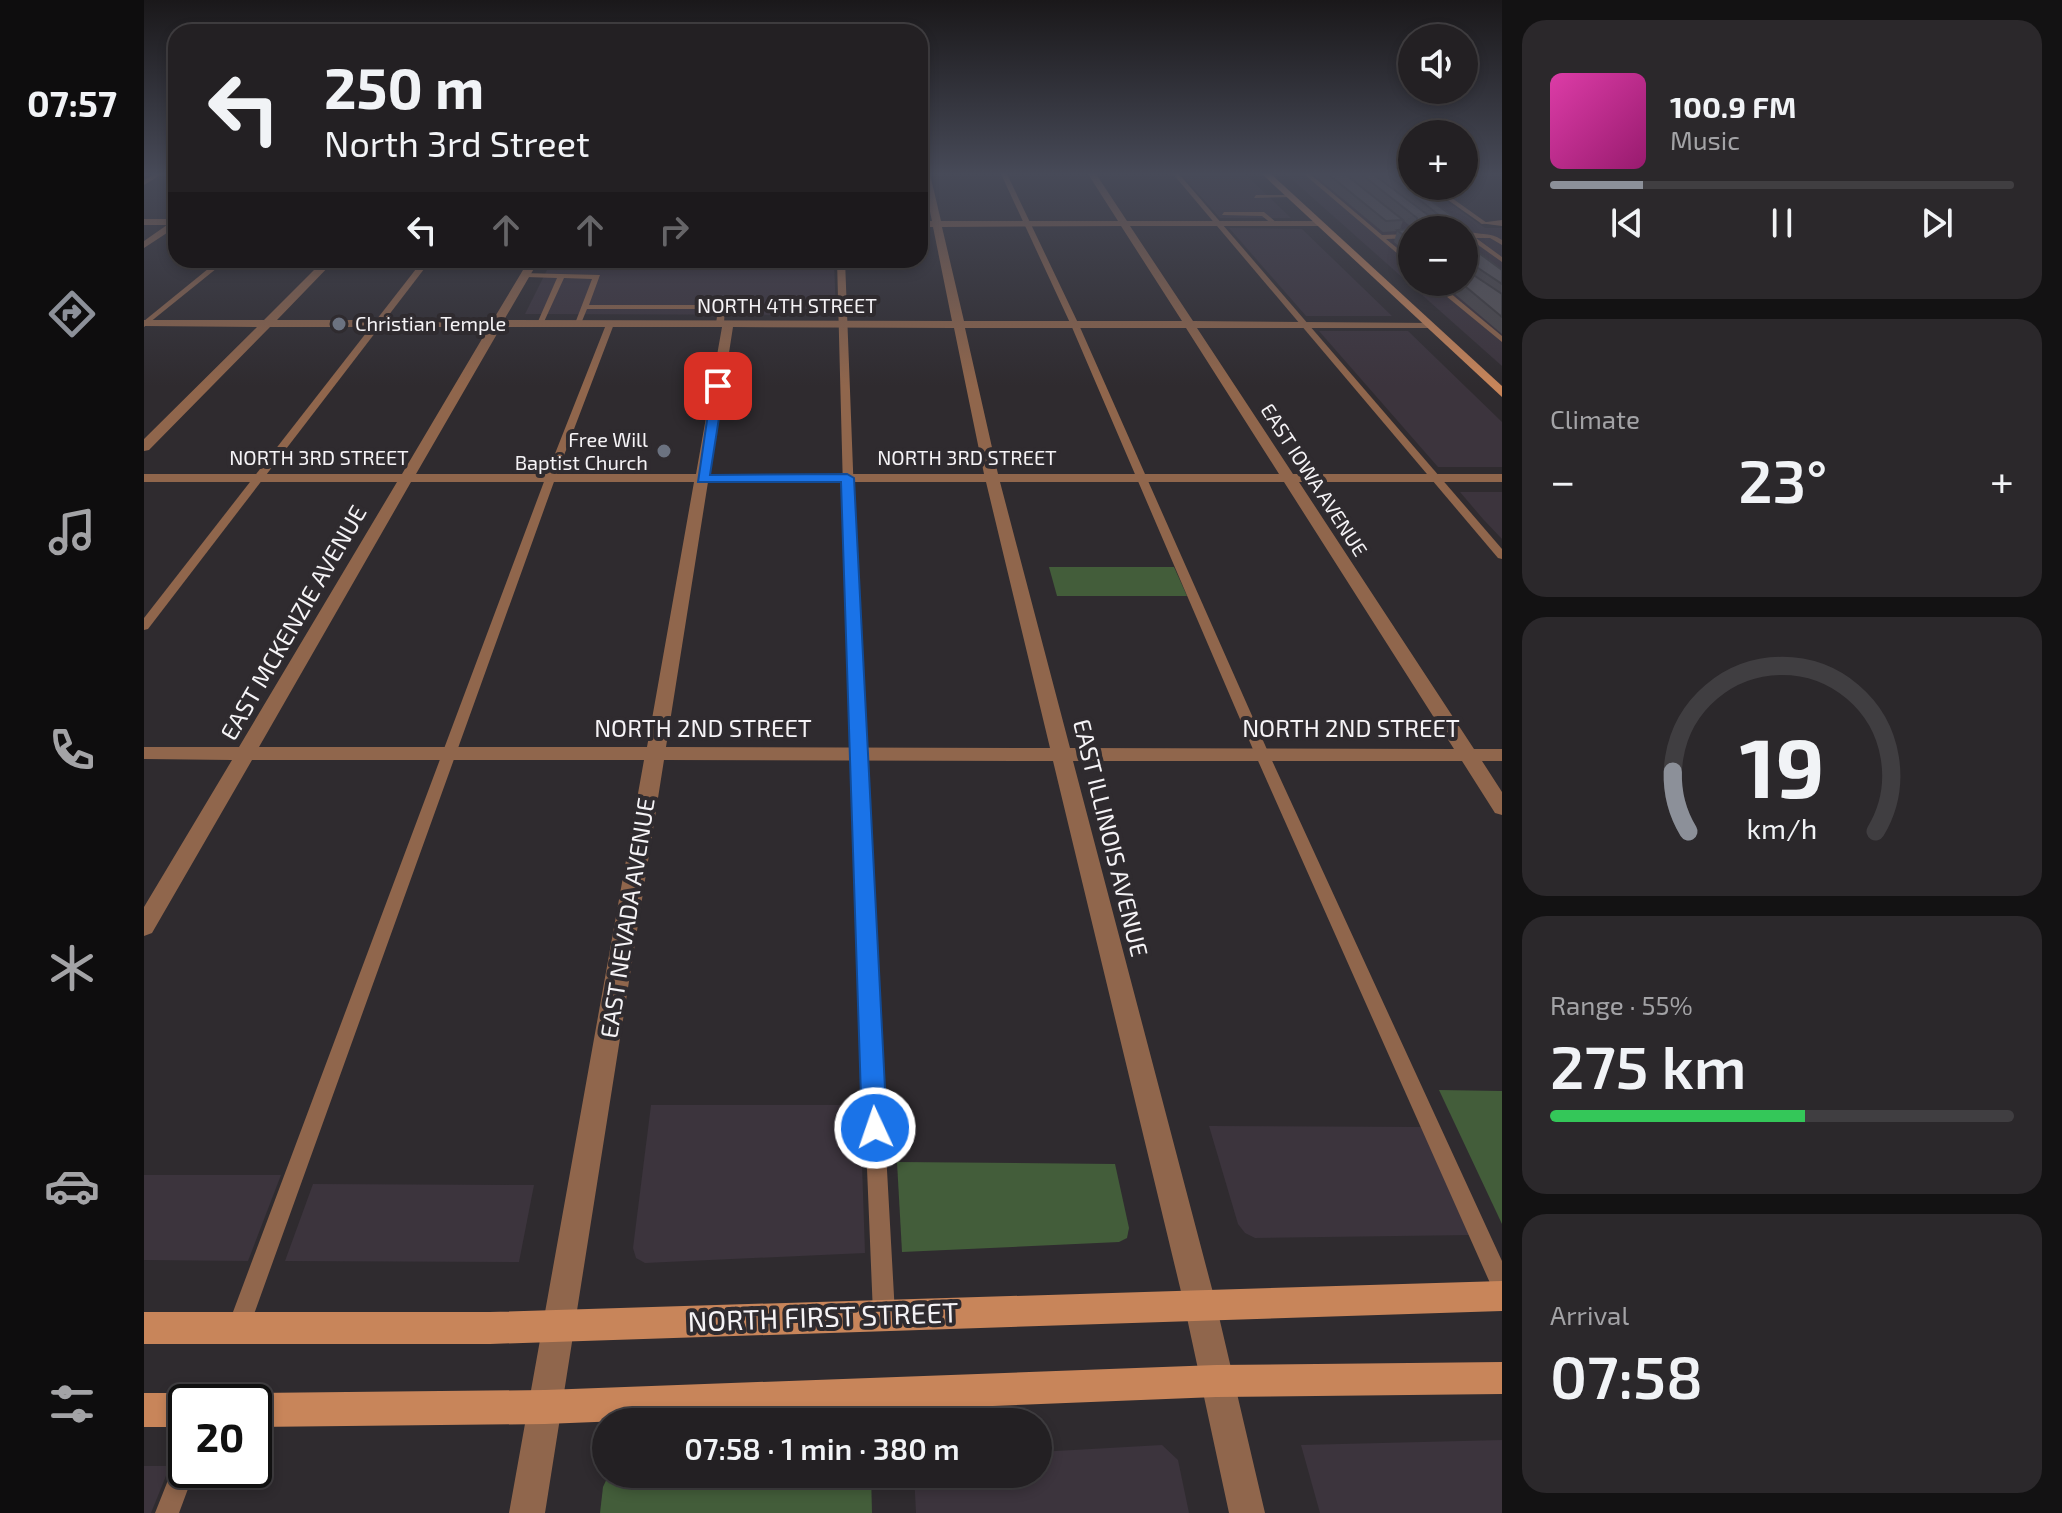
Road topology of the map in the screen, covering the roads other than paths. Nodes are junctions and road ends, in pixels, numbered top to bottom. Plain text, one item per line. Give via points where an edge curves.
1 (935, 245) edge
2 (1037, 245) edge
3 (1138, 245) edge
4 (1236, 245) edge
5 (1342, 245) edge
6 (1480, 245) edge
7 (1502, 260) edge
8 (213, 268) edge
9 (322, 268) edge
10 (421, 268) edge
11 (530, 268) edge
12 (841, 268) edge
13 (561, 277) junction
14 (1450, 296) edge
15 (584, 307) junction
16 (267, 323) junction
17 (376, 323) junction
18 (497, 323) junction
19 (145, 324) edge
20 (539, 324) junction
21 (577, 324) junction
22 (610, 324) junction
23 (724, 324) junction
24 (843, 324) junction
25 (959, 324) junction
26 (1075, 325) junction
27 (1191, 325) junction
28 (1305, 325) junction
29 (1429, 325) junction
30 (1502, 340) edge
31 (1499, 387) edge
32 (144, 447) edge
33 (144, 478) edge
34 (259, 478) junction
35 (407, 478) junction
36 (847, 478) junction
37 (992, 478) junction
38 (1140, 478) junction
39 (1287, 478) junction
40 (1436, 478) junction
41 (1502, 478) edge
42 (550, 479) junction
43 (703, 479) junction
44 (1484, 535) junction
45 (1502, 535) edge
46 (1501, 553) edge
47 (144, 626) edge
48 (144, 753) edge
49 (246, 753) junction
50 (450, 754) junction
51 (655, 754) junction
52 (1262, 754) junction
53 (1467, 755) junction
54 (1502, 755) edge
55 (857, 756) junction
56 (1063, 756) junction
57 (1502, 808) edge
58 (144, 927) edge
59 (1502, 1285) edge
60 (1502, 1296) edge
61 (1200, 1304) junction
62 (884, 1314) junction
63 (560, 1326) junction
64 (144, 1328) edge
65 (238, 1328) junction
66 (1502, 1378) edge
67 (1216, 1381) junction
68 (545, 1407) junction
69 (144, 1410) edge
70 (168, 1410) edge
71 (272, 1410) edge
72 (176, 1488) edge
73 (167, 1513) edge
74 (527, 1513) edge
75 (1247, 1513) edge

1 - 25 street, EAST ILLINOIS AVENUE
2 - 26 lane
3 - 27 street, EAST IOWA AVENUE
4 - 28 lane
5 - 29 main road
6 - 7 lane
8 - 19 lane
9 - 16 street
10 - 17 lane
11 - 13 lane
11 - 18 street, EAST MCKENZIE AVENUE
12 - 24 lane
13 - 15 lane via 597,277
13 - 20 lane
14 - 30 lane
15 - 21 lane
15 - 23 lane via 722,307
16 - 17 street, NORTH 4TH STREET
16 - 19 street, NORTH 4TH STREET
16 - 32 street
17 - 18 street, NORTH 4TH STREET
17 - 34 lane
18 - 20 street, NORTH 4TH STREET
18 - 35 street, EAST MCKENZIE AVENUE
20 - 21 street, NORTH 4TH STREET
21 - 22 street, NORTH 4TH STREET
22 - 23 street, NORTH 4TH STREET
22 - 42 lane
23 - 24 street, NORTH 4TH STREET
23 - 43 street, EAST NEVADA AVENUE
24 - 25 street, NORTH 4TH STREET
24 - 36 lane
25 - 26 street, NORTH 4TH STREET
25 - 37 street, EAST ILLINOIS AVENUE
26 - 27 street, NORTH 4TH STREET
26 - 38 lane
27 - 28 street, NORTH 4TH STREET
27 - 39 street, EAST IOWA AVENUE
28 - 29 street, NORTH 4TH STREET
28 - 40 lane
29 - 31 main road
33 - 34 street, NORTH 3RD STREET
34 - 35 street, NORTH 3RD STREET
34 - 47 lane
35 - 42 street, NORTH 3RD STREET
35 - 49 street, EAST MCKENZIE AVENUE
36 - 37 street, NORTH 3RD STREET
36 - 43 street, NORTH 3RD STREET
36 - 55 lane
37 - 38 street, NORTH 3RD STREET
37 - 56 street, EAST ILLINOIS AVENUE
38 - 39 street, NORTH 3RD STREET
38 - 52 lane
39 - 40 street, NORTH 3RD STREET
39 - 53 street, EAST IOWA AVENUE
40 - 41 street, NORTH 3RD STREET
40 - 44 lane
42 - 43 street, NORTH 3RD STREET
42 - 50 lane
43 - 51 street, EAST NEVADA AVENUE
44 - 45 lane
44 - 46 lane
48 - 49 street, NORTH 2ND STREET
49 - 50 street, NORTH 2ND STREET
49 - 58 street, EAST MCKENZIE AVENUE
50 - 51 street, NORTH 2ND STREET
50 - 65 lane
51 - 55 street, NORTH 2ND STREET
51 - 63 street, EAST NEVADA AVENUE
52 - 53 street, NORTH 2ND STREET
52 - 56 street, NORTH 2ND STREET
52 - 59 lane
53 - 54 street, NORTH 2ND STREET
53 - 57 street, EAST IOWA AVENUE
55 - 56 street, NORTH 2ND STREET
55 - 62 lane
56 - 61 street, EAST ILLINOIS AVENUE
60 - 61 main road, NORTH FIRST STREET
61 - 62 main road, NORTH FIRST STREET
61 - 67 street, EAST ILLINOIS AVENUE
62 - 63 main road, NORTH FIRST STREET
63 - 65 main road, NORTH FIRST STREET
63 - 68 street, EAST NEVADA AVENUE
64 - 65 main road, NORTH FIRST STREET
66 - 67 main road
67 - 68 main road
67 - 75 street, EAST ILLINOIS AVENUE
68 - 71 main road
68 - 74 street, EAST NEVADA AVENUE
69 - 70 main road
72 - 73 lane

